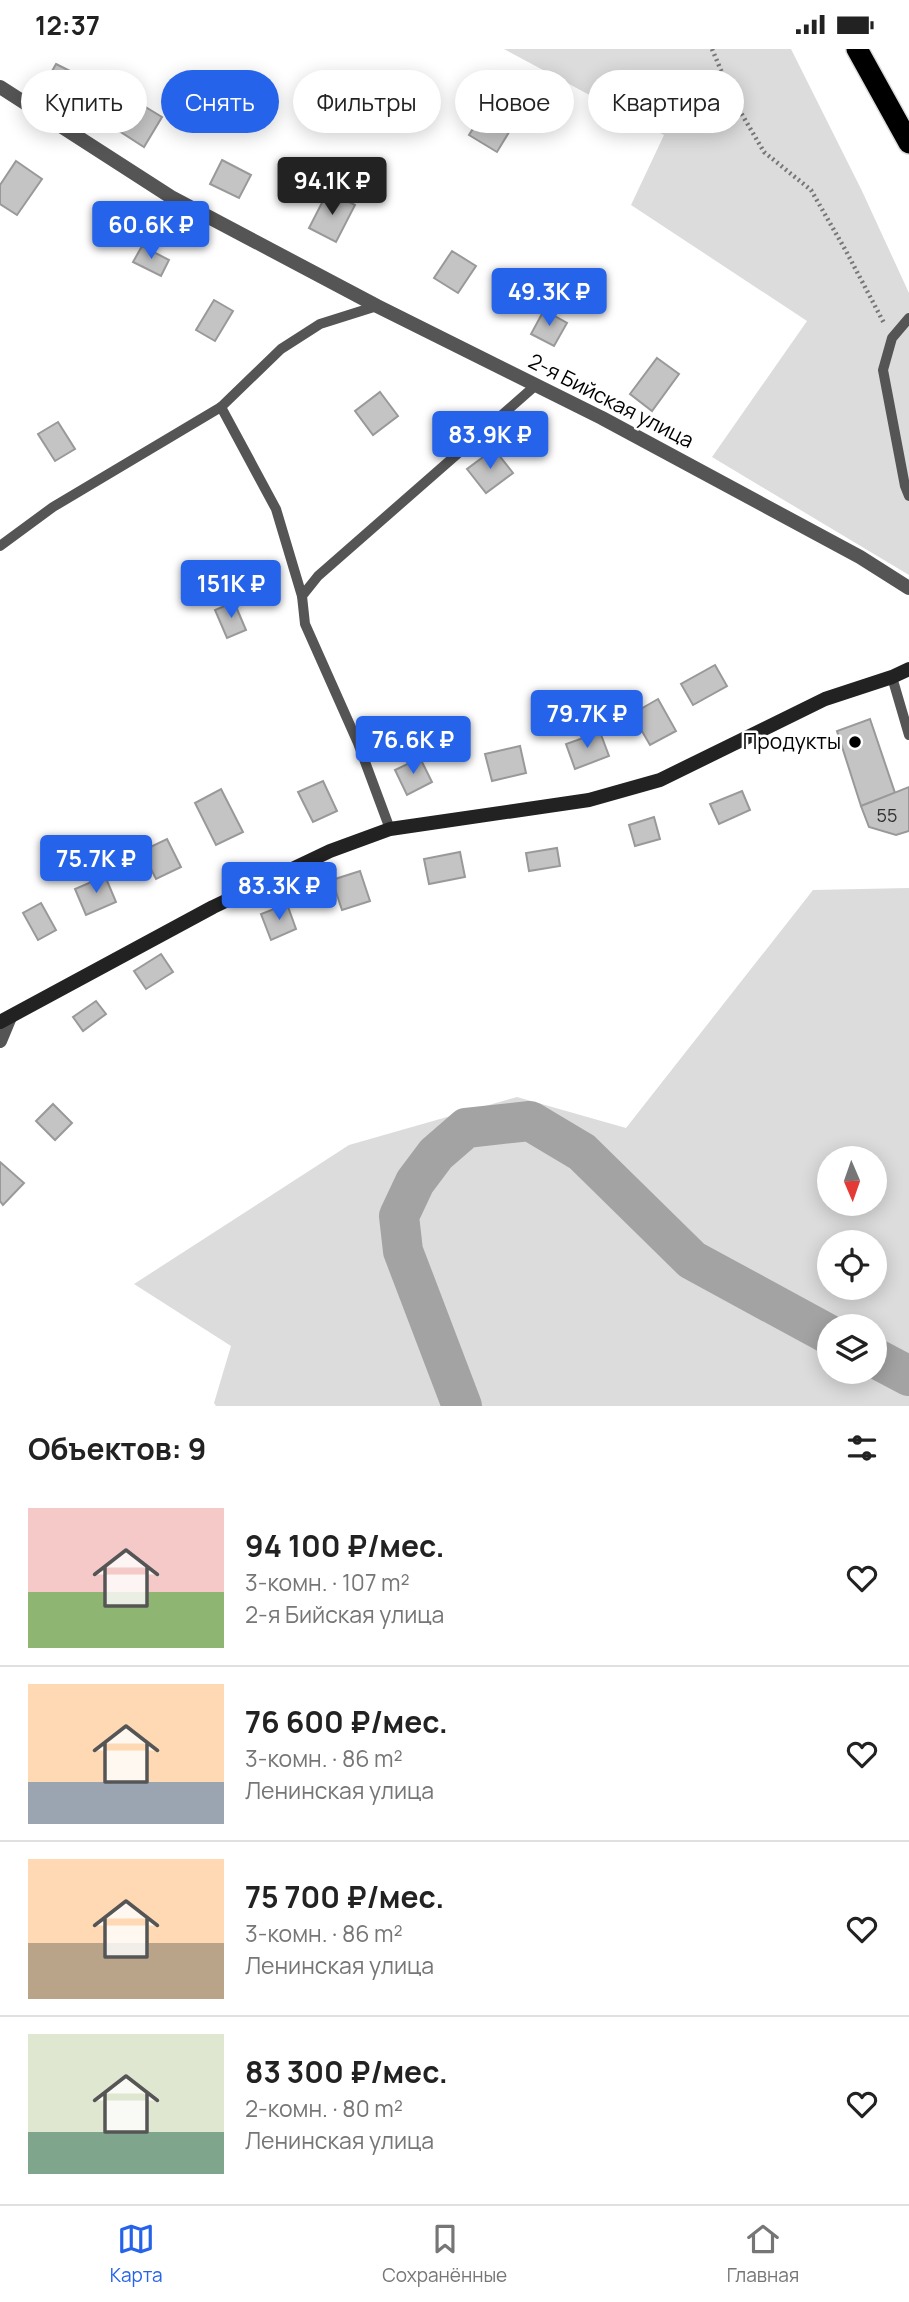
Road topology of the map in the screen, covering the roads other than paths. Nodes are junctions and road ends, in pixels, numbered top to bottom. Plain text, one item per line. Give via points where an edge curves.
1 (857, 49) edge
2 (0, 87) edge
3 (909, 143) edge
4 (377, 306) junction
5 (909, 318) edge
6 (536, 385) junction
7 (221, 407) junction
8 (909, 496) edge
9 (0, 546) edge
10 (909, 588) edge
11 (302, 596) junction
12 (909, 669) edge
13 (892, 677) junction
14 (909, 735) edge
15 (390, 829) junction
16 (5, 1019) edge
17 (0, 1041) edge

1 - 3 highway
2 - 4 street, 2-я Бийская улица via 171,197
4 - 6 street, 2-я Бийская улица
4 - 7 lane via 320,324 281,349
5 - 8 lane via 892,338 883,370
6 - 10 street, 2-я Бийская улица via 836,544
6 - 11 lane via 318,576
7 - 9 lane via 53,506
7 - 11 lane via 276,509
11 - 15 lane via 305,624
12 - 13 street
13 - 14 lane
13 - 15 street via 825,699 660,780 589,800
15 - 16 street via 330,851 213,907
16 - 17 street

